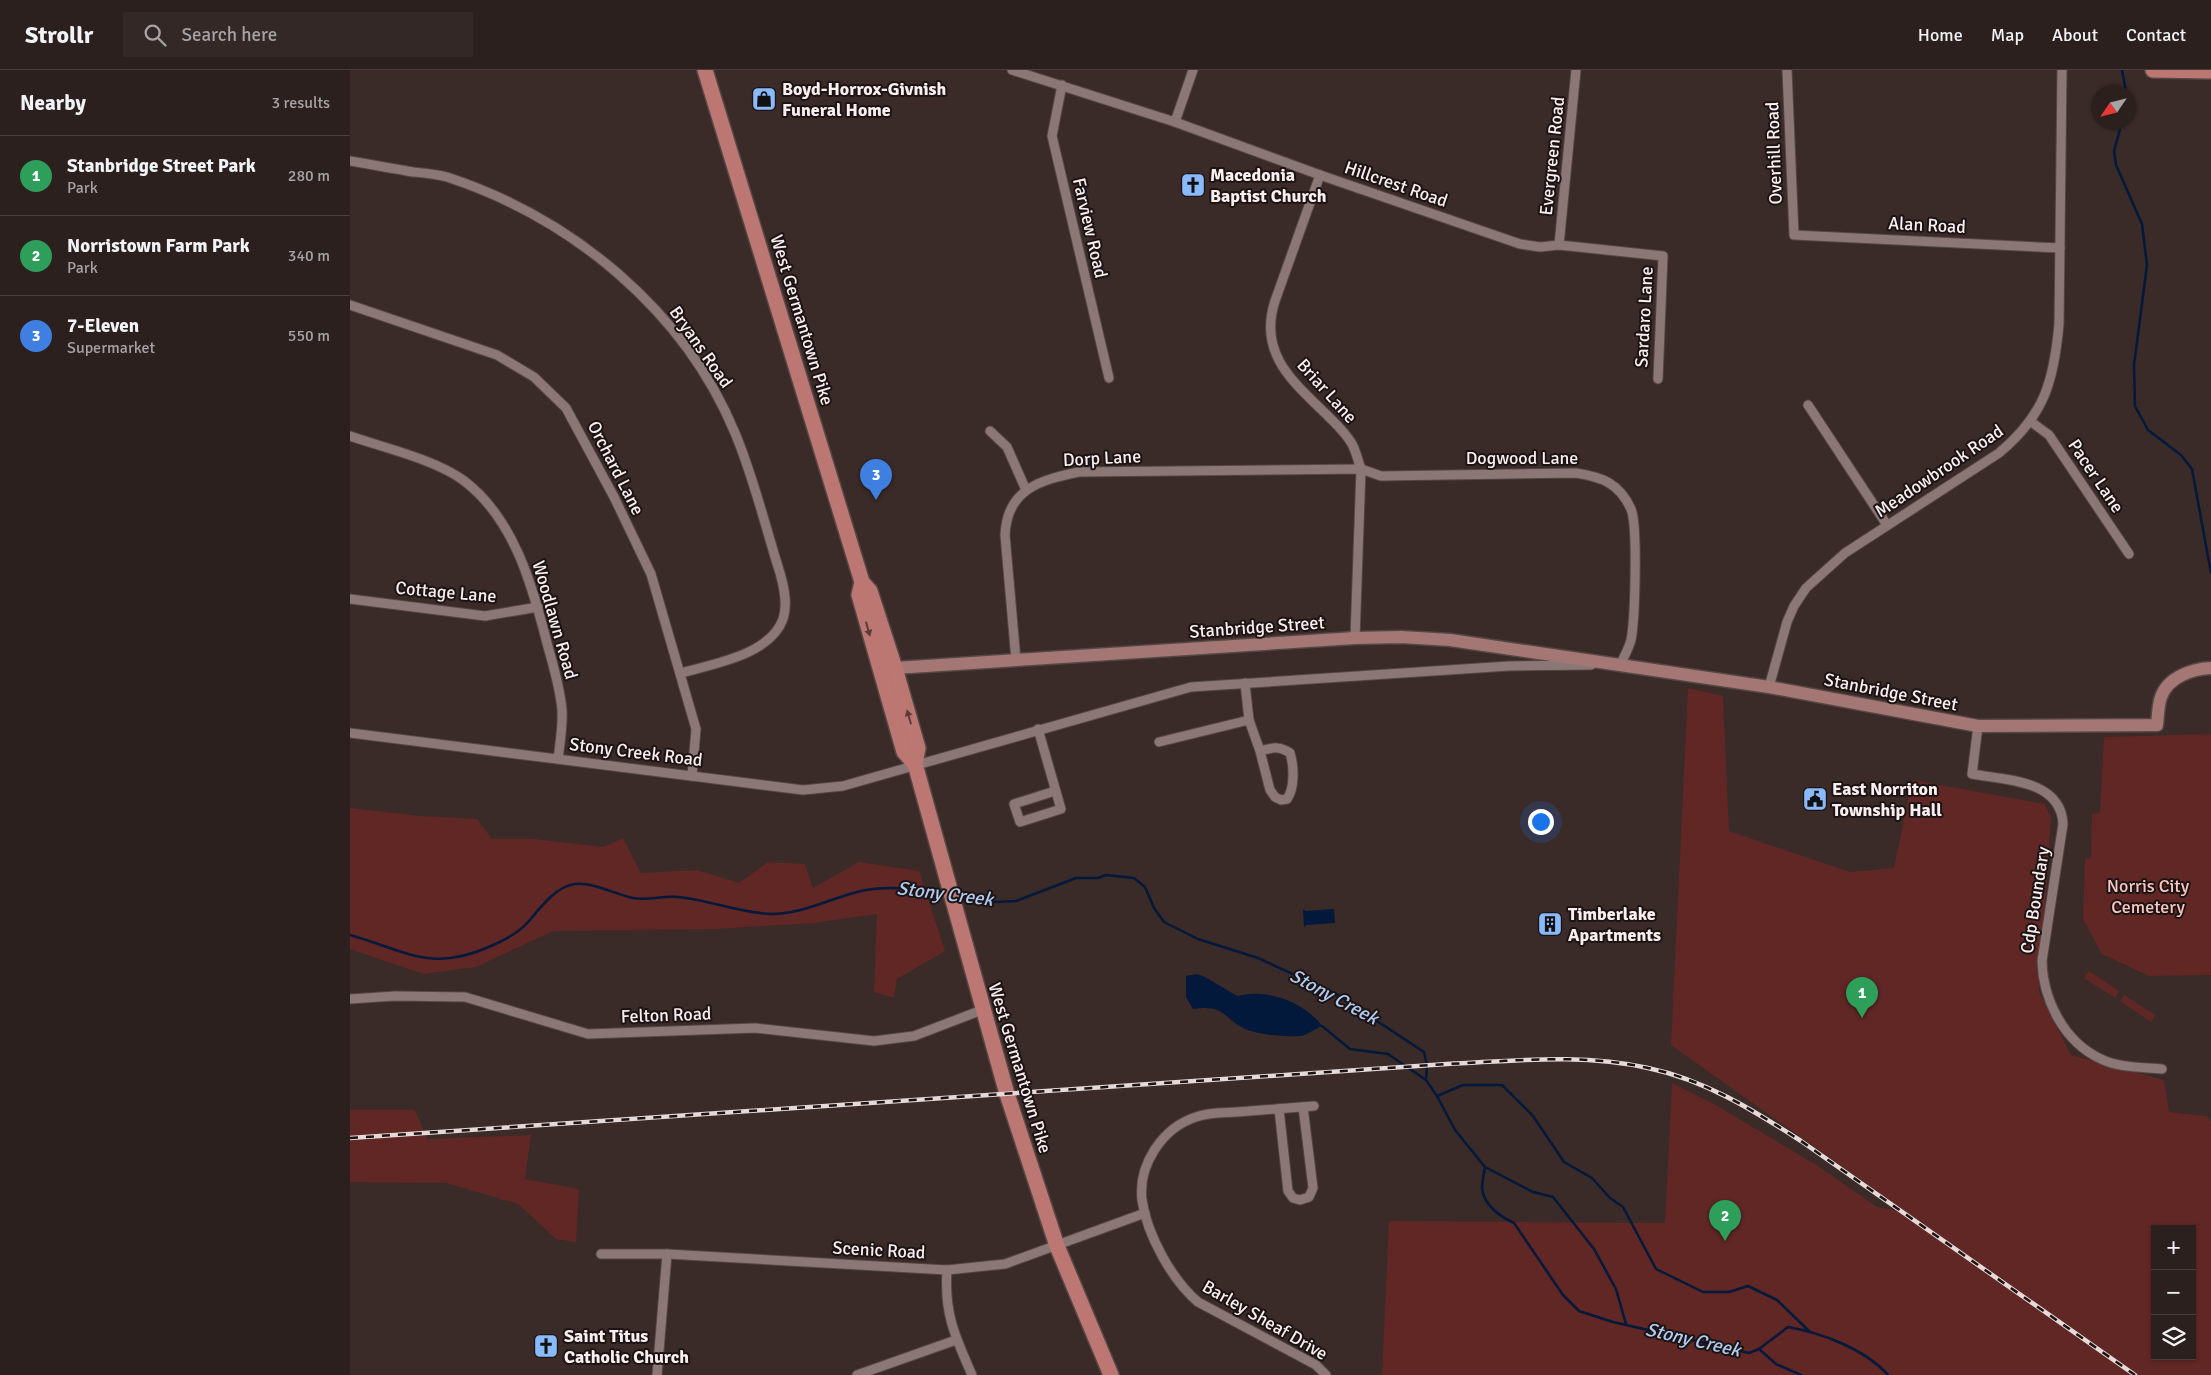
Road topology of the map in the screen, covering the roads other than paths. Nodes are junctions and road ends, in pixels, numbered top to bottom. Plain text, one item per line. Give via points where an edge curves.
1 (705, 70) edge
2 (1012, 70) edge
3 (1193, 70) edge
4 (1576, 70) edge
5 (1787, 70) edge
6 (2062, 70) edge
7 (2153, 70) edge
8 (2180, 71) edge
9 (2211, 72) edge
10 (1062, 85) junction
11 (1175, 122) junction
12 (350, 161) edge
13 (1320, 175) junction
14 (1794, 235) joint
15 (1559, 244) junction
16 (2060, 248) junction
17 (1664, 256) joint
18 (350, 305) edge
19 (1109, 378) dead end
20 (1658, 380) dead end
21 (1808, 404) dead end
22 (2030, 422) junction
23 (990, 431) dead end
24 (350, 436) edge
25 (1361, 469) junction
26 (1026, 490) junction
27 (1887, 525) junction
28 (2129, 554) dead end
29 (862, 582) junction
30 (350, 598) edge
31 (538, 607) junction
32 (1355, 638) junction
33 (1016, 660) junction
34 (1620, 665) junction
35 (895, 668) junction
36 (2211, 668) edge
37 (681, 673) junction
38 (1245, 683) junction
39 (1769, 687) junction
40 (1249, 720) junction
41 (1978, 726) junction
42 (1038, 729) junction
43 (350, 733) edge
44 (1159, 742) dead end
45 (1260, 751) junction
46 (558, 759) junction
47 (915, 764) junction
48 (692, 776) junction
49 (1055, 791) junction
50 (350, 999) edge
51 (982, 1010) junction
52 (2162, 1070) dead end
53 (1314, 1106) dead end
54 (1303, 1107) junction
55 (1279, 1109) junction
56 (1145, 1213) junction
57 (1057, 1246) junction
58 (601, 1254) dead end
59 (667, 1254) junction
60 (948, 1270) junction
61 (956, 1340) junction
62 (657, 1375) edge
63 (857, 1375) edge
64 (972, 1375) edge
65 (1111, 1375) edge
66 (1326, 1375) edge

1 - 29 main road, West Germantown Pike
2 - 10 street, Hillcrest Road
3 - 11 street
4 - 15 street, Evergreen Road
5 - 14 street, Overhill Road
6 - 16 street, Meadowbrook Road
7 - 8 main road
8 - 9 main road
10 - 11 street, Hillcrest Road
10 - 19 street, Farview Road via 1052,136
11 - 13 street, Hillcrest Road
12 - 37 street, Bryans Road via 445,177 496,196 552,226 595,253 638,292 664,319 693,359 735,432 780,573 784,607 783,619 775,632 752,651
13 - 15 street, Hillcrest Road via 1520,244 1540,247
13 - 25 street, Briar Lane via 1272,309 1269,332 1272,347 1288,375 1352,443
14 - 16 street, Alan Road
15 - 17 street, Hillcrest Road
16 - 22 street, Meadowbrook Road via 2055,363 2044,400
17 - 20 street, Sardaro Lane
18 - 37 street, Orchard Lane via 497,355 534,377 566,408 640,551 659,599
21 - 27 street
22 - 27 street, Meadowbrook Road via 2019,437 1999,453
22 - 28 street, Pacer Lane via 2049,435
23 - 26 street via 1007,447
24 - 31 street, Woodlawn Road via 439,467 463,480 498,517 513,542
25 - 26 street, Dorp Lane via 1079,472 1039,482
25 - 32 street, Briar Lane
25 - 34 street, Dogwood Lane via 1381,476 1576,473 1599,476 1613,485 1631,510 1634,525 1632,622 1630,640
26 - 33 street, Dorp Lane via 1006,518
27 - 39 street, Meadowbrook Road via 1845,553 1806,588 1785,628
29 - 35 main road, West Germantown Pike via 870,591
29 -> 47 main road, West Germantown Pike via 858,596 904,752
30 - 31 street, Cottage Lane via 485,616
31 - 46 street, Woodlawn Road via 562,711
32 - 33 street, Stanbridge Street
32 - 34 street, Stanbridge Street via 1450,640
33 - 35 street, Stanbridge Street
34 - 38 street, Stanbridge Street via 1509,666
34 - 39 street, Stanbridge Street
47 -> 35 main road, West Germantown Pike via 918,748
36 - 41 street, Stanbridge Street via 2175,678 2160,698 2157,725
37 - 48 street, Orchard Lane via 696,729
38 - 40 street
38 - 42 street, Stanbridge Street via 1190,687
39 - 41 street, Stanbridge Street
40 - 44 street
40 - 45 street
41 - 52 street, Cdp Boundary via 1972,774 2040,788 2052,796 2063,815 2042,961 2044,982 2057,1018 2080,1046 2101,1060
42 - 47 street, Stanbridge Street
42 - 49 street
43 - 46 street, Stony Creek Road
45 - 45 street via 1270,790 1275,797 1287,800 1293,785 1290,753 1275,747
46 - 48 street, Stony Creek Road
47 - 48 street, Stony Creek Road via 843,786 803,790
47 - 51 main road, West Germantown Pike
49 - 49 street via 1061,809 1020,822 1014,804
50 - 51 street, Felton Road via 465,997 588,1034 755,1028 874,1041 914,1036
51 - 57 main road, West Germantown Pike via 1006,1094
53 - 54 street, Barley Sheaf Drive
54 - 55 street, Barley Sheaf Drive
54 - 55 street via 1313,1188 1309,1197 1300,1200 1293,1198 1288,1191
55 - 56 street, Barley Sheaf Drive via 1204,1114 1170,1131 1160,1140 1148,1161 1142,1191
56 - 57 street, Scenic Road
56 - 66 street, Barley Sheaf Drive via 1169,1270 1191,1296 1316,1365
57 - 60 street, Scenic Road via 1005,1264
57 - 65 main road, West Germantown Pike
58 - 59 street, Scenic Road
59 - 60 street, Scenic Road
59 - 62 street
60 - 61 street via 945,1294
61 - 63 street
61 - 64 street

